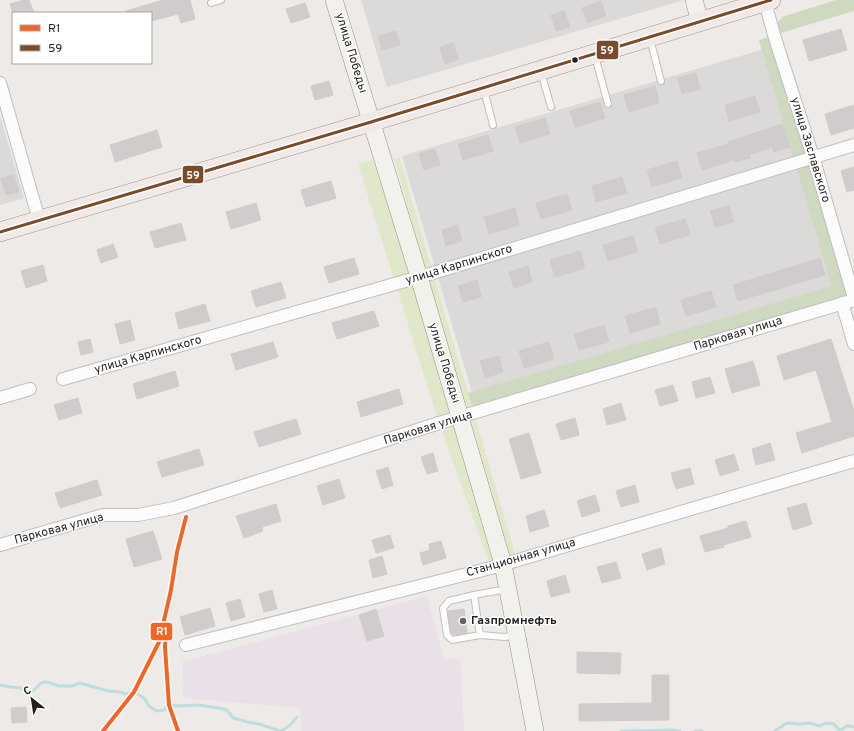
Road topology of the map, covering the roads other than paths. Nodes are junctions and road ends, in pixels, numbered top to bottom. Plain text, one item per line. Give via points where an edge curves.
1 (221, 0) edge
2 (334, 0) edge
3 (694, 0) edge
4 (768, 1) edge
5 (211, 3) dead end
6 (734, 5) edge
7 (700, 22) junction
8 (649, 37) junction
9 (595, 54) junction
10 (541, 70) junction
11 (661, 81) dead end
12 (0, 83) edge
13 (483, 88) junction
14 (608, 104) dead end
15 (550, 107) dead end
16 (371, 122) junction
17 (493, 125) dead end
18 (854, 145) edge
19 (813, 157) junction
20 (39, 220) junction
21 (0, 232) edge
22 (419, 277) junction
23 (854, 299) edge
24 (842, 303) junction
25 (854, 344) edge
26 (63, 379) dead end
27 (30, 389) dead end
28 (0, 398) edge
29 (460, 417) junction
30 (854, 461) edge
31 (0, 545) edge
32 (503, 564) junction
33 (508, 589) junction
34 (474, 595) junction
35 (480, 634) junction
36 (517, 635) junction
37 (186, 645) dead end
38 (535, 731) edge

1 - 5 lane
2 - 16 main road, улица Победы
3 - 7 main road
4 - 6 main road
4 - 19 street, улица Заславского via 774,35
6 - 7 main road
7 - 8 main road
8 - 9 main road
8 - 11 lane
9 - 10 main road
9 - 14 lane
10 - 13 main road
10 - 15 lane
12 - 20 street
13 - 16 main road
13 - 17 lane
16 - 20 main road
16 - 22 main road, улица Победы
18 - 19 street, улица Карпинского
19 - 22 street, улица Карпинского
19 - 23 street, улица Заславского
20 - 21 main road
22 - 26 street, улица Карпинского
22 - 29 main road, улица Победы
23 - 24 street, Парковая улица
24 - 25 street
24 - 29 street, Парковая улица
27 - 28 street
29 - 31 street, Парковая улица via 174,508 138,515 103,516
29 - 32 main road, улица Победы
30 - 32 street, Станционная улица
32 - 33 main road, улица Победы
32 - 37 street, Станционная улица
33 - 34 lane
33 - 36 main road, улица Победы
34 - 35 lane
34 - 35 lane via 449,601 443,608 447,635 452,640
35 - 36 lane via 505,637
36 - 38 main road, улица Победы

